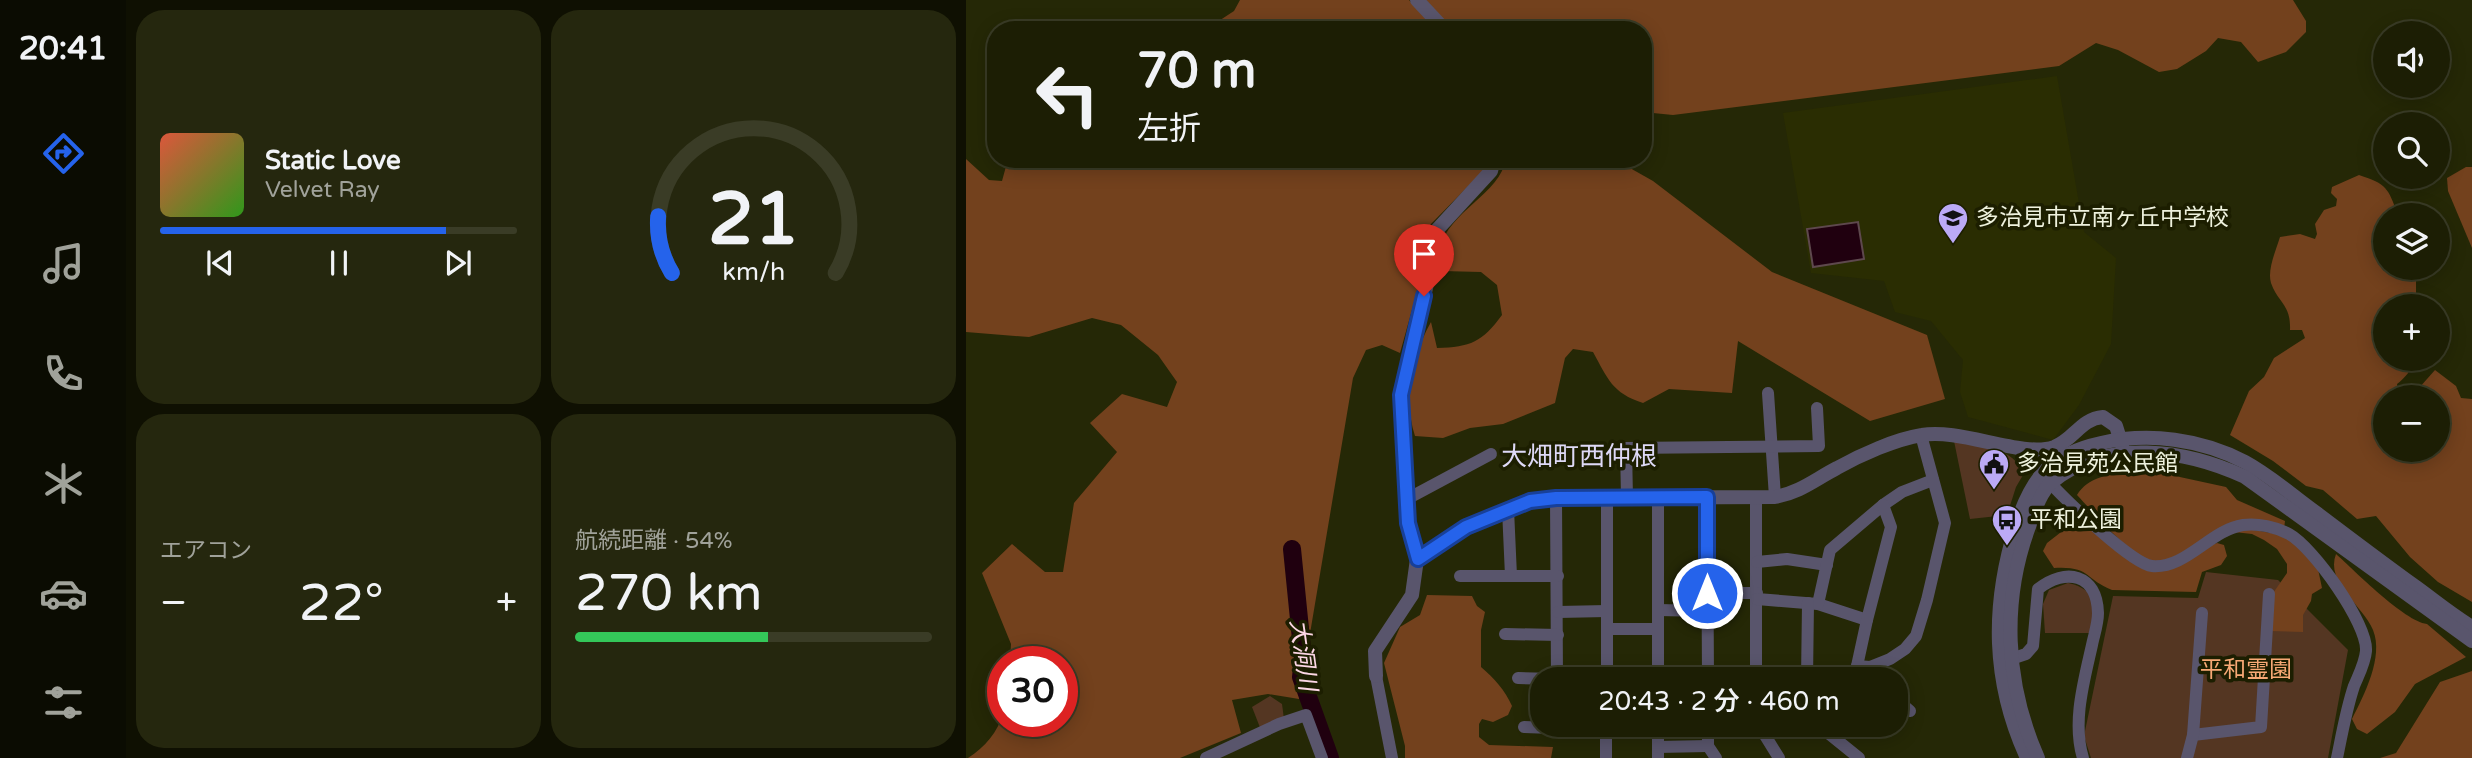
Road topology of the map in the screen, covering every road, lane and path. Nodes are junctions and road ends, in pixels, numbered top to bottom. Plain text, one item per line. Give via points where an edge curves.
1 (1417, 0) edge
2 (1437, 21) edge
3 (1492, 168) edge
4 (1768, 393) dead end
5 (1817, 408) dead end
6 (1921, 435) junction
7 (1772, 446) junction
8 (2122, 446) junction
9 (1491, 454) dead end
10 (1933, 480) junction
11 (2050, 483) junction
12 (1658, 497) junction
13 (1707, 497) junction
14 (1556, 498) junction
15 (1627, 498) junction
16 (1756, 498) junction
17 (1775, 498) junction
18 (1407, 499) junction
19 (1608, 499) junction
20 (1883, 505) junction
21 (1508, 509) junction
22 (1418, 559) junction
23 (1757, 562) junction
24 (1827, 565) junction
25 (1460, 576) dead end
26 (1511, 576) junction
27 (1558, 576) junction
28 (1707, 593) junction
29 (2269, 594) dead end
30 (1757, 596) junction
31 (1813, 604) junction
32 (1658, 610) junction
33 (1607, 611) junction
34 (1707, 611) junction
35 (1558, 612) junction
36 (2202, 613) dead end
37 (1867, 620) junction
38 (2472, 627) edge
39 (1607, 629) junction
40 (1658, 629) junction
41 (1505, 635) dead end
42 (1558, 635) junction
43 (2472, 641) edge
44 (2011, 659) junction
45 (1857, 666) joint
46 (1557, 667) edge
47 (1607, 667) edge
48 (1658, 667) edge
49 (1708, 667) edge
50 (1756, 667) edge
51 (1808, 667) edge
52 (1376, 676) joint
53 (1518, 678) dead end
54 (1530, 678) edge
55 (1524, 727) dead end
56 (1530, 727) edge
57 (2193, 735) junction
58 (1606, 737) edge
59 (1708, 737) edge
60 (1766, 737) edge
61 (1833, 737) edge
62 (1708, 746) junction
63 (1658, 752) edge
64 (1206, 758) edge
65 (1322, 758) edge
66 (1392, 758) edge
67 (1606, 758) edge
68 (1716, 758) edge
69 (1779, 758) edge
70 (1859, 758) edge
71 (2027, 758) edge
72 (2038, 758) edge
73 (2083, 758) edge
74 (2187, 758) edge
75 (2337, 758) edge

1 - 2 street
3 - 18 street via 1433,237 1430,271 1401,395
4 - 7 street
5 - 7 street via 1819,446
6 - 8 street via 1945,434 2033,449 2054,447 2090,418 2103,417 2116,426
6 - 10 street
6 - 17 street via 1878,449 1795,493
7 - 15 street via 1626,448
7 - 17 street
8 - 11 street
8 - 38 street via 2164,438 2245,463
8 - 43 street via 2195,458 2245,477
8 - 71 street via 2070,452 2049,465 2023,503 2014,531 2000,607 1999,654 2007,706
9 - 18 street
10 - 20 street
10 - 45 street via 1945,523 1916,636 1890,659 1870,667
11 - 44 street via 2035,509 2016,570
11 - 75 street via 2125,551 2151,566 2177,561 2243,525 2264,525 2289,534 2312,553 2359,621 2366,649
12 - 13 street
12 - 15 street
12 - 32 street
13 - 16 street
13 - 28 street
14 - 19 street
14 - 21 street
14 - 27 street
15 - 19 street
16 - 17 street
16 - 23 street
18 - 22 street
19 - 33 street
20 - 24 street via 1830,550
20 - 37 street via 1891,527
21 - 22 street via 1466,527
21 - 26 street
22 - 52 street via 1412,595 1375,651
23 - 24 street via 1787,559
23 - 30 street
24 - 31 street
25 - 26 street
26 - 27 street
27 - 35 street
28 - 30 street
28 - 34 street
29 - 57 street via 2261,727
30 - 31 street
30 - 50 street
31 - 37 street
31 - 51 street
32 - 34 street
32 - 40 street
33 - 35 street
33 - 39 street
34 - 49 street
35 - 42 street
36 - 57 street
37 - 45 street
39 - 40 street
39 - 47 street
40 - 48 street
41 - 42 street
42 - 46 street
44 - 72 street via 2020,710
44 - 73 street via 2033,646 2038,589 2067,575 2085,581 2096,595 2098,616 2079,724
52 - 66 street
53 - 54 street
55 - 56 street
57 - 74 street
58 - 67 street
59 - 62 street
60 - 69 street
61 - 70 street
62 - 63 street
62 - 68 street
64 - 65 street via 1306,715

